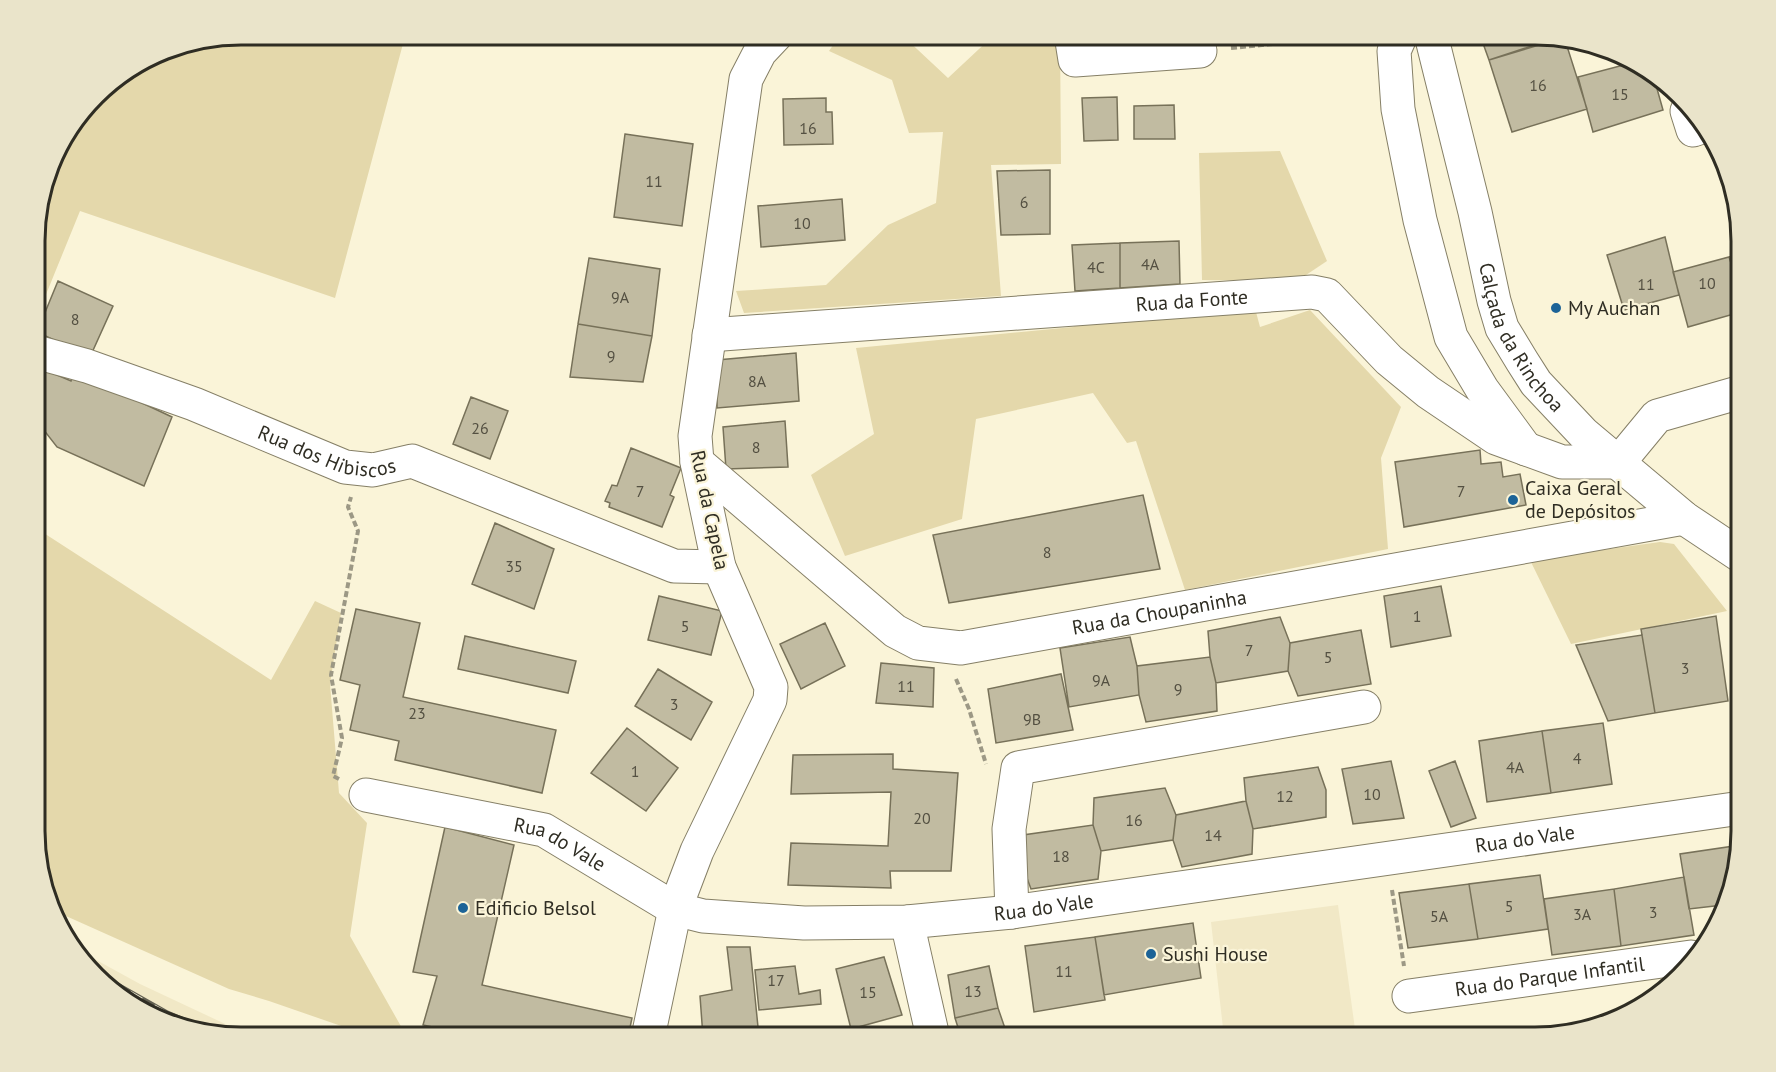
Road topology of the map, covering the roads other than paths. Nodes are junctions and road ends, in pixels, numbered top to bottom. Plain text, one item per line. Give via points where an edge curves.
1 (766, 45) edge
2 (1072, 45) edge
3 (1396, 45) edge
4 (1434, 45) edge
5 (1200, 51) road end
6 (709, 334) junction
7 (45, 354) edge
8 (1731, 395) edge
9 (1526, 449) junction
10 (697, 462) junction
11 (1619, 462) junction
12 (1684, 518) junction
13 (1731, 549) edge
14 (719, 567) junction
15 (1364, 707) dead end
16 (366, 795) road end
17 (1731, 809) edge
18 (675, 909) junction
19 (1012, 912) junction
20 (907, 922) junction
21 (1684, 958) edge
22 (1409, 996) road end
23 (650, 1027) edge
24 (931, 1027) edge

1 - 6 street, Rua da Capela via 746,79
2 - 5 street via 1074,60
3 - 9 street via 1398,109 1420,220 1451,337 1482,389
4 - 11 street, Calçada da Rinchoa via 1502,328 1536,383 1584,434
6 - 9 street, Rua da Fonte via 1312,292 1327,295 1389,360 1428,392 1496,438
6 - 10 street, Rua da Capela via 695,436
7 - 14 street, Rua dos Hibiscos via 194,405 345,467 374,470 412,461 674,566
8 - 11 street via 1657,416
9 - 11 street, Rua da Fonte via 1562,462
10 - 12 street, Rua da Choupaninha via 895,631 918,643 961,648
10 - 14 street, Rua da Capela
11 - 12 street, Calçada da Rinchoa
12 - 13 street, Calçada da Rinchoa
14 - 18 street, Rua da Capela via 771,687 770,699 697,851
15 - 19 street via 1018,768 1009,829
16 - 18 street, Rua do Vale via 544,830
17 - 19 street, Rua do Vale
18 - 20 street, Rua do Vale via 703,916 804,923
18 - 23 street, Rua da Capela
19 - 20 street, Rua do Vale
20 - 24 street
21 - 22 street, Rua do Parque Infantil

